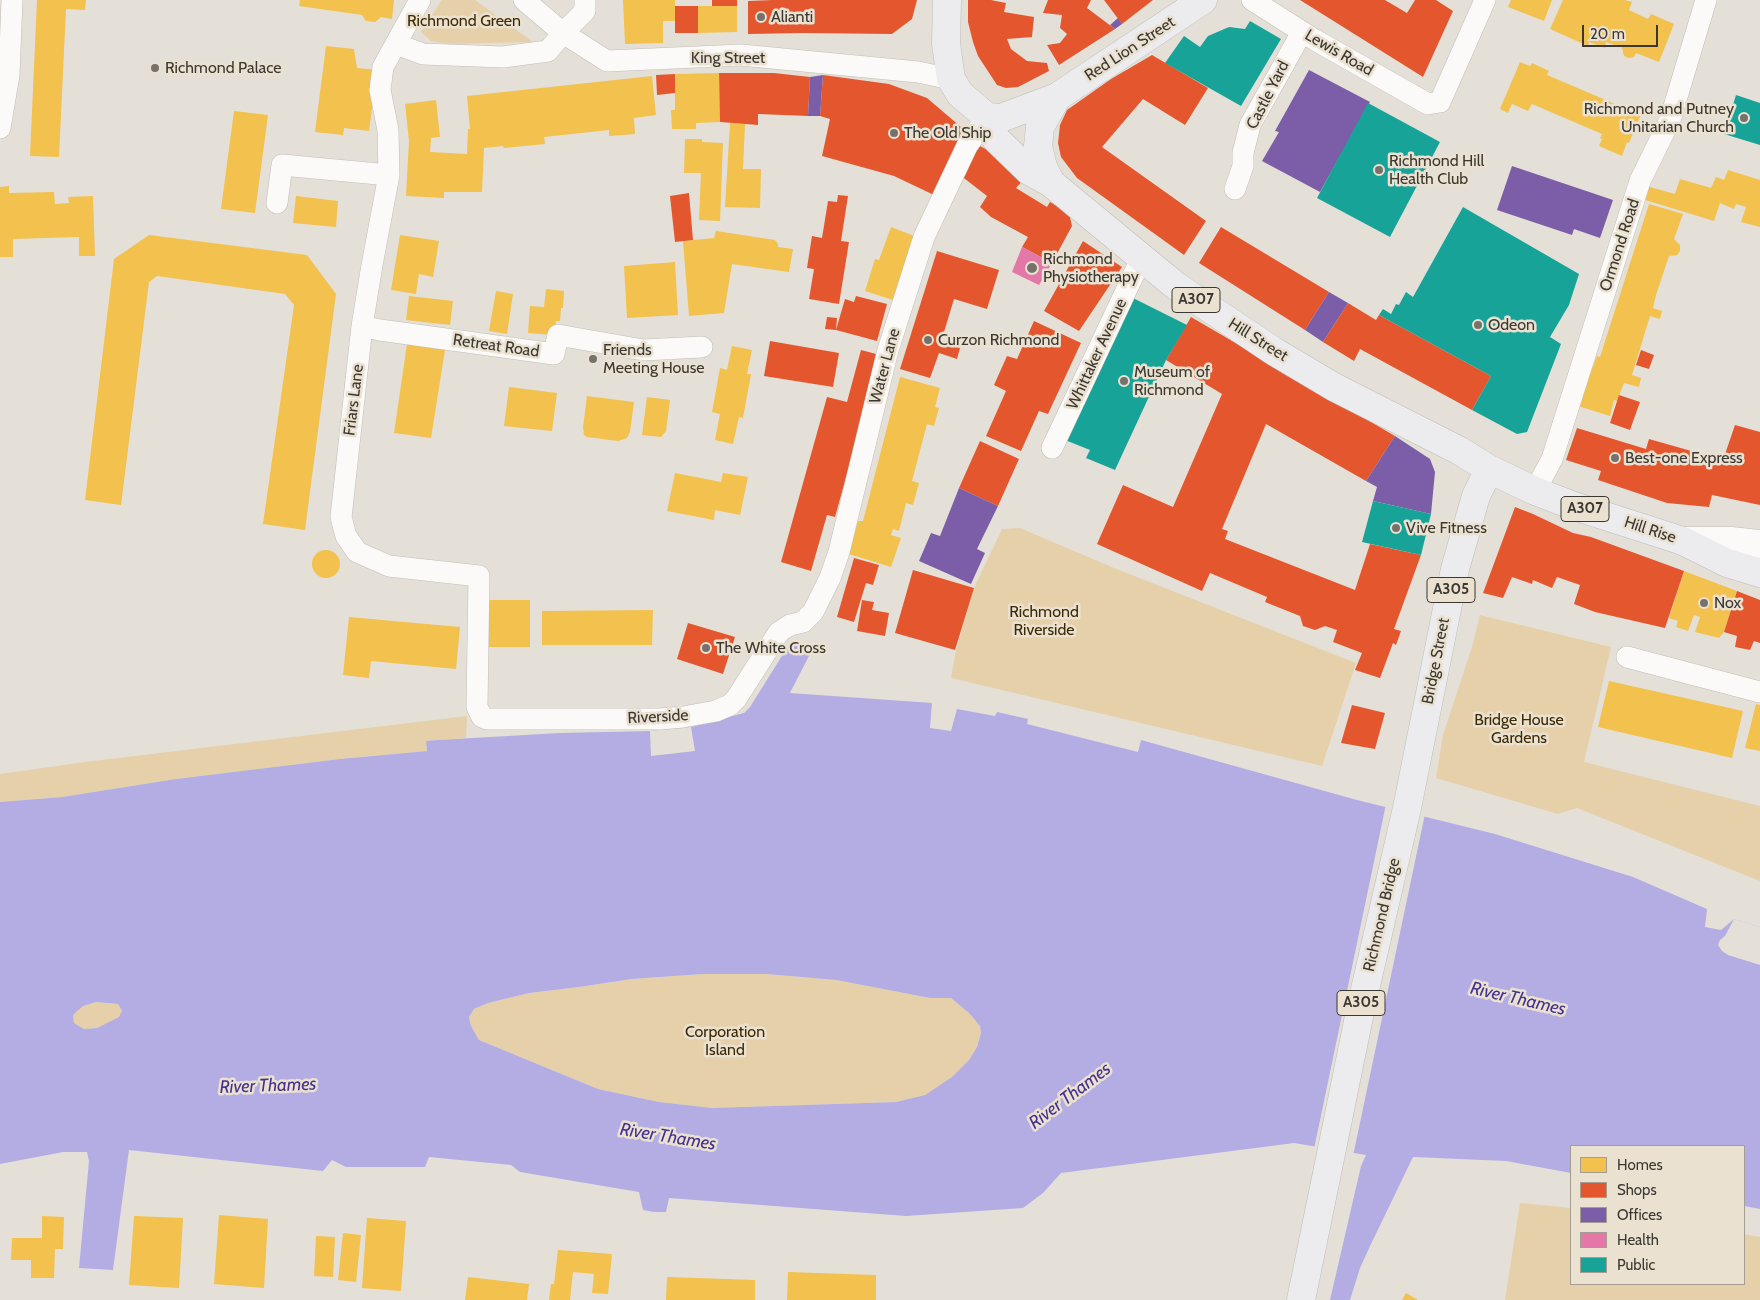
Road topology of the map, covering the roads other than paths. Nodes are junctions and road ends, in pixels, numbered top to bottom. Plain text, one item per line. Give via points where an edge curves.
1 (7, 0) edge
2 (12, 0) edge
3 (420, 0) edge
4 (524, 0) edge
5 (585, 0) edge
6 (947, 0) edge
7 (1203, 0) edge
8 (1252, 0) edge
9 (1484, 0) edge
10 (1706, 0) edge
11 (0, 5) edge
12 (1302, 32) junction
13 (563, 33) junction
14 (396, 44) junction
15 (951, 79) junction
16 (1057, 97) junction
17 (986, 117) junction
18 (0, 128) edge
19 (389, 175) junction
20 (1051, 184) junction
21 (1235, 189) dead end
22 (277, 203) dead end
23 (1141, 259) junction
24 (362, 326) junction
25 (702, 347) dead end
26 (1052, 448) dead end
27 (1489, 469) junction
28 (1535, 491) junction
29 (1684, 541) junction
30 (1760, 544) edge
31 (1760, 573) edge
32 (803, 622) joint
33 (1627, 657) dead end
34 (1760, 692) edge
35 (477, 707) joint
36 (1421, 740) joint
37 (1301, 1300) edge

1 - 11 street
2 - 18 street via 9,76
3 - 14 street, Friars Lane
4 - 13 street, King Street
5 - 13 street via 585,11
6 - 15 main road, A307 via 946,44
7 - 16 main road, Red Lion Street / A307
8 - 12 street, Lewis Road
9 - 12 street, Lewis Road via 1440,102 1428,104
10 - 28 street, Ormond Road via 1670,120 1640,181 1552,458
12 - 21 street, Castle Yard via 1250,125 1243,166
13 - 14 street via 548,51 503,57 423,54
13 - 15 street, King Street via 607,61 741,55 918,72
14 - 19 street, Friars Lane via 383,68 380,90 388,130
15 - 17 main road, A307 via 960,94
16 - 17 main road, Red Lion Street / A307 via 1001,118
16 - 20 main road, Red Lion Street / A307 via 1040,127 1038,146
17 - 20 main road, Hill Street / A307 via 996,139 1029,171
17 - 32 street, Water Lane via 967,146 924,237 888,350 839,552 813,612
19 - 22 street via 282,165
19 - 24 street, Friars Lane
20 - 23 main road, Hill Street / A307
23 - 26 street, Whittaker Avenue
23 - 27 main road, Hill Street / A307 via 1275,352
24 - 25 street, Retreat Road via 554,354 558,335 643,350
24 - 35 street, Friars Lane via 341,517 346,536 357,552 389,566 479,576
27 - 28 main road, Hill Rise / A307
27 - 36 main road, Bridge Street / A305 via 1473,505 1455,568
28 - 29 main road, Hill Rise / A307
29 - 30 main road, Hill Rise
29 - 31 main road, A307 via 1727,563
32 - 35 street, Riverside via 784,627 779,632 736,699 716,711 660,719 487,719 482,717
33 - 34 street
36 - 37 main road, Richmond Bridge / A305 via 1360,1007

